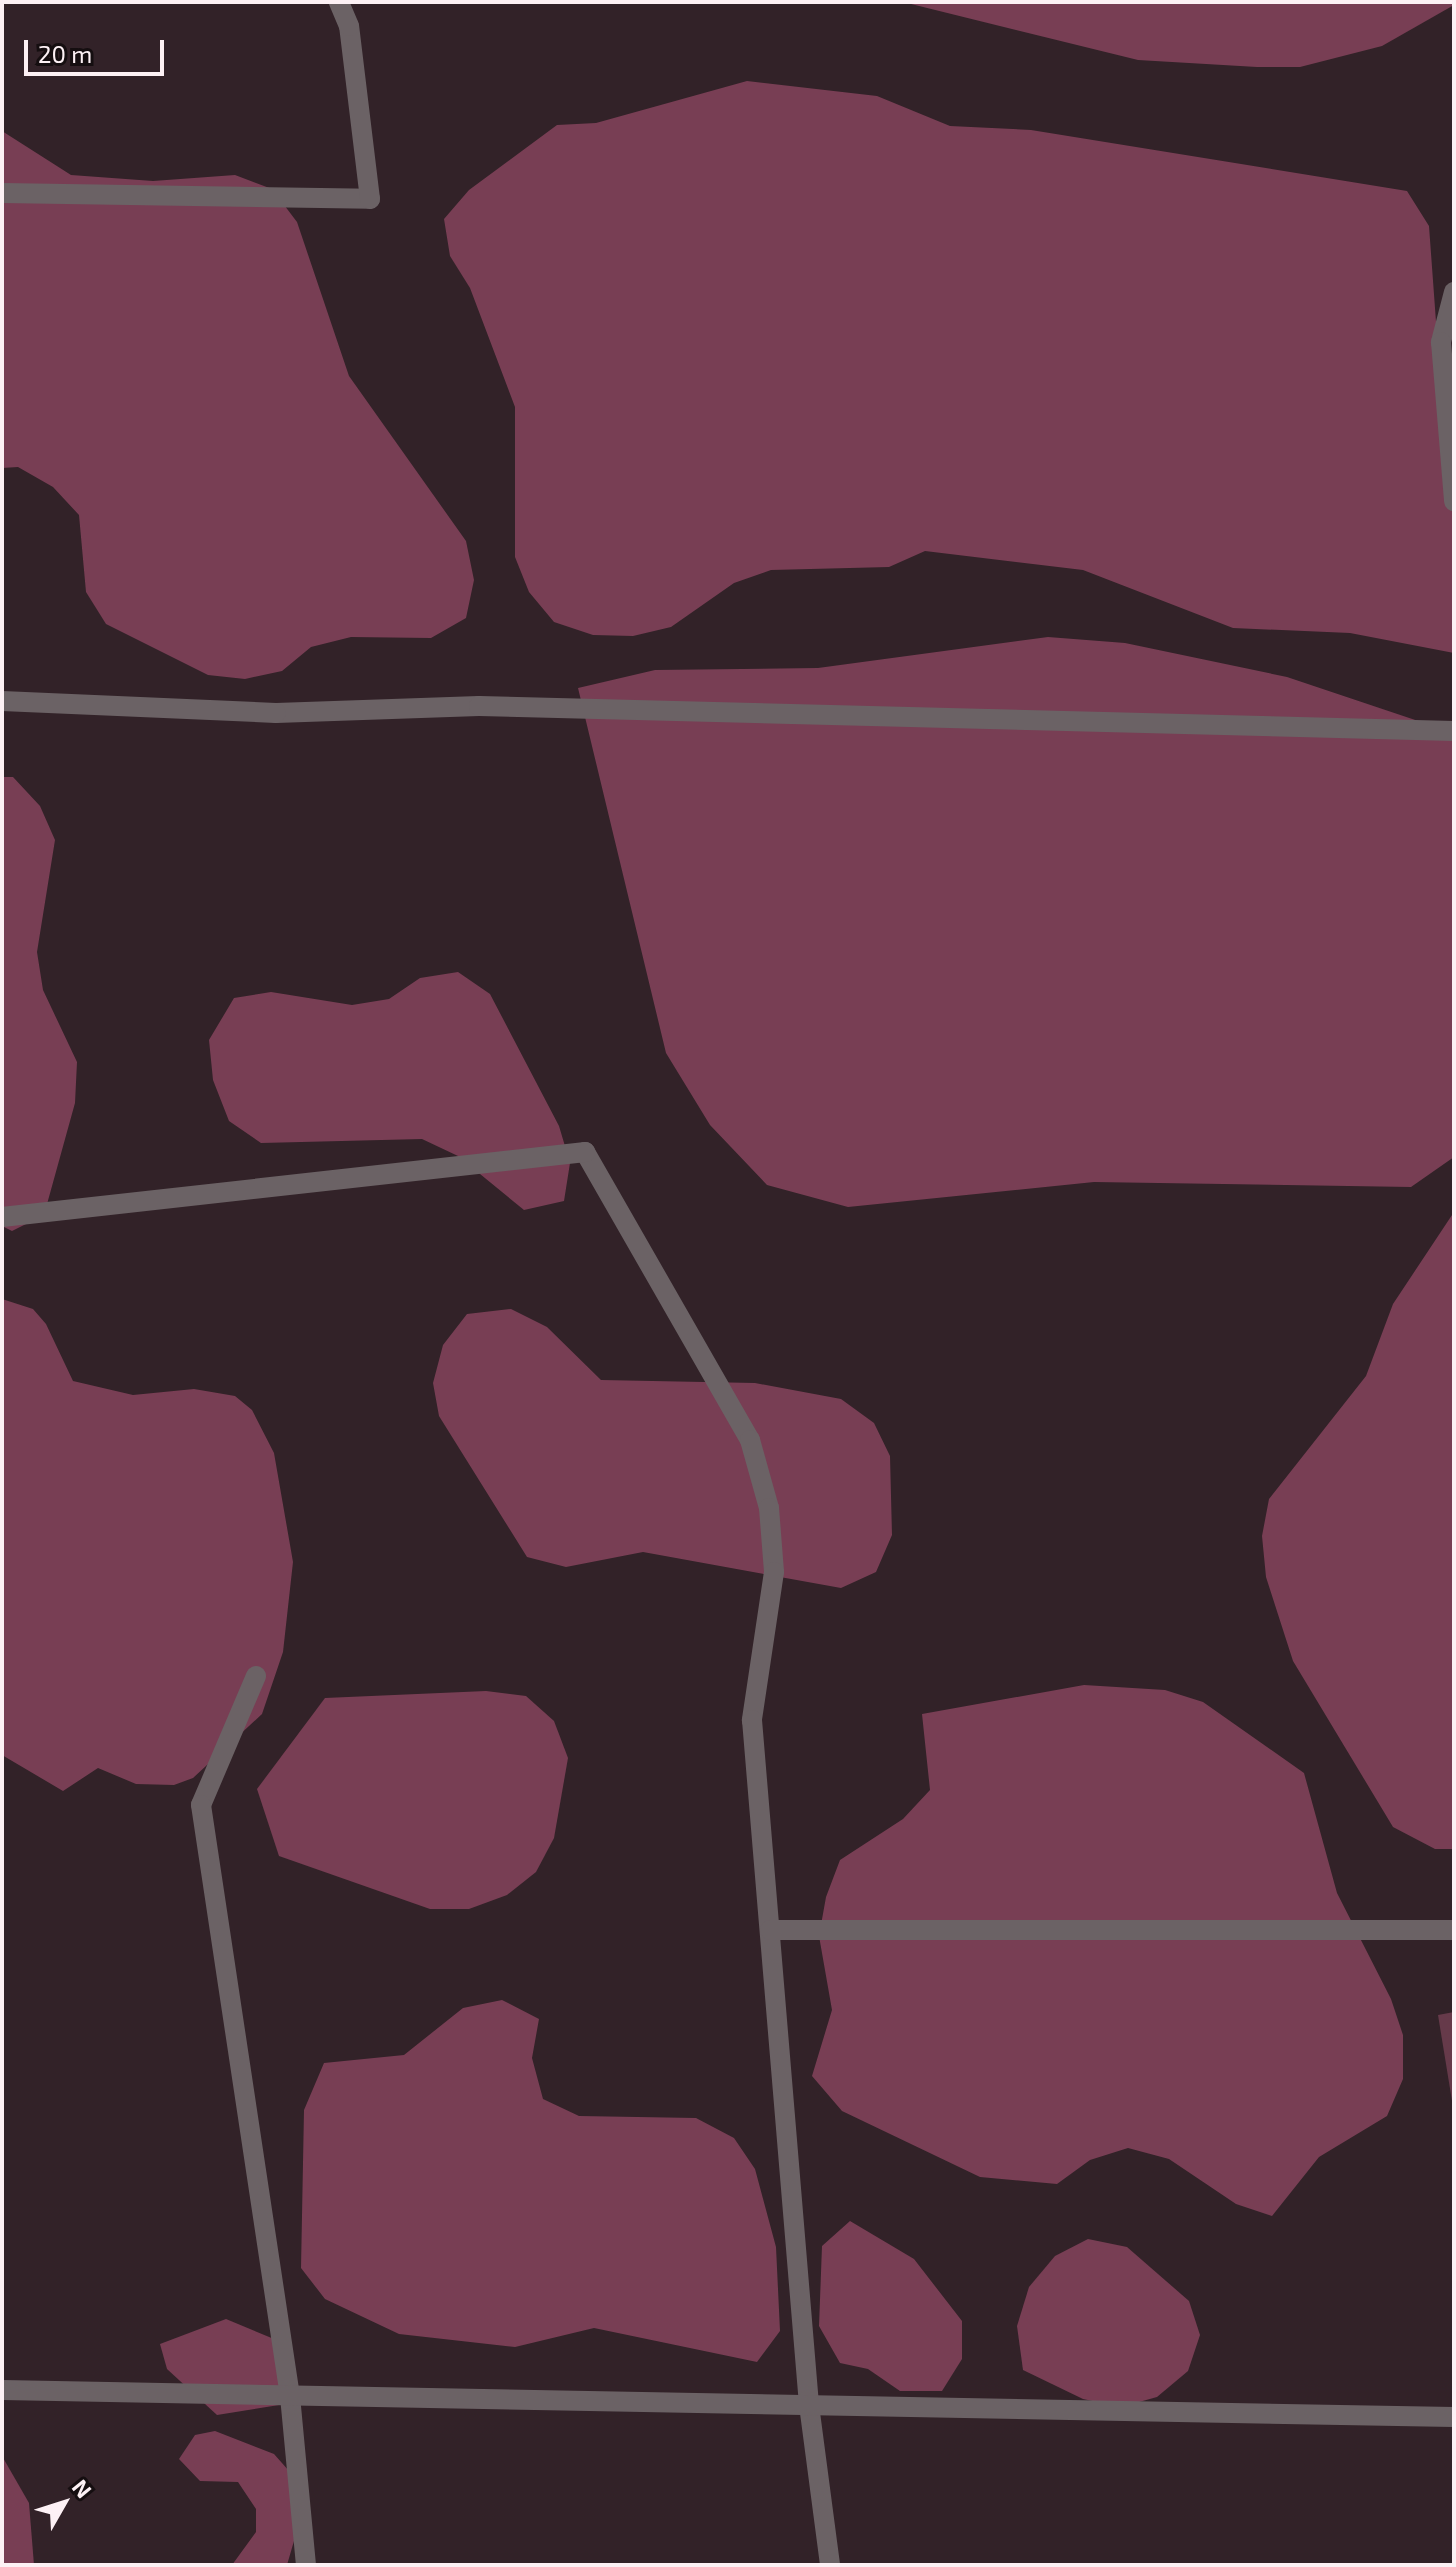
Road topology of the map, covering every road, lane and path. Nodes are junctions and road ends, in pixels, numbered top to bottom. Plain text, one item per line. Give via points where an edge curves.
1 (339, 2) edge
2 (2, 193) edge
3 (1454, 292) edge
4 (1454, 501) edge
5 (2, 701) edge
6 (1454, 731) edge
7 (2, 1217) edge
8 (256, 1676) dead end
9 (770, 1930) junction
10 (1454, 1930) edge
11 (2, 2390) edge
12 (290, 2396) junction
13 (809, 2405) junction
14 (1454, 2417) edge
15 (306, 2565) edge
16 (830, 2565) edge

1 - 2 street via 349,26 370,199
3 - 4 street via 1441,342
5 - 6 street via 276,713 479,706
7 - 9 street via 585,1152 750,1440 769,1508 774,1572 752,1720
8 - 12 street via 201,1805
9 - 10 street
9 - 13 street
11 - 12 street
12 - 13 street
12 - 15 street
13 - 14 street
13 - 16 street

